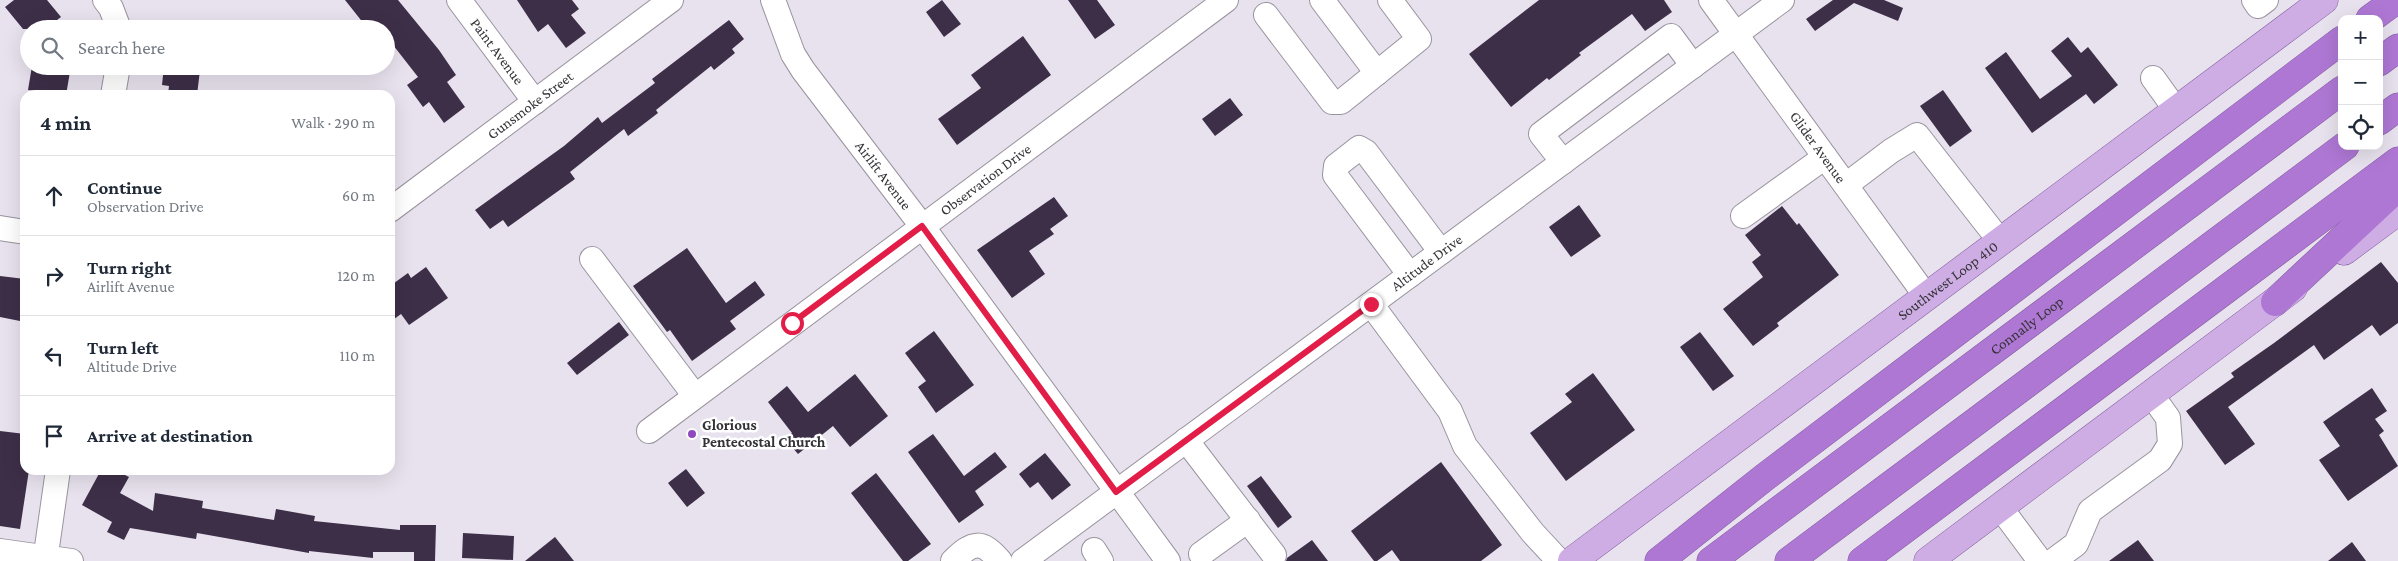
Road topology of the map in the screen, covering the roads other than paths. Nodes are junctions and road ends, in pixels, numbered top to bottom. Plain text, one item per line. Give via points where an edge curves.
1 (105, 0) edge
2 (459, 0) edge
3 (671, 0) edge
4 (773, 0) edge
5 (1226, 0) edge
6 (1322, 0) edge
7 (1390, 0) edge
8 (1711, 0) edge
9 (1782, 0) edge
10 (2254, 0) edge
11 (2266, 0) edge
12 (2396, 0) edge
13 (2313, 3) edge
14 (1266, 15) dead end
15 (2375, 15) edge
16 (116, 20) edge
17 (1736, 34) junction
18 (2338, 43) edge
19 (2398, 48) edge
20 (2382, 60) edge
21 (1693, 66) junction
22 (1377, 73) junction
23 (116, 75) edge
24 (2152, 78) dead end
25 (114, 90) edge
26 (2338, 93) edge
27 (535, 102) junction
28 (2398, 107) edge
29 (2176, 110) junction
30 (2383, 118) edge
31 (2340, 150) edge
32 (1825, 157) junction
33 (2398, 161) edge
34 (1563, 162) junction
35 (1846, 185) junction
36 (2398, 187) edge
37 (395, 206) edge
38 (2398, 211) edge
39 (1743, 216) dead end
40 (922, 226) junction
41 (0, 228) edge
42 (20, 231) edge
43 (2000, 241) junction
44 (1441, 252) junction
45 (592, 259) dead end
46 (1410, 275) junction
47 (1926, 296) junction
48 (2275, 302) junction
49 (1371, 304) junction
50 (2151, 394) junction
51 (695, 396) junction
52 (649, 431) dead end
53 (1186, 440) junction
54 (57, 475) edge
55 (1116, 492) junction
56 (2000, 508) junction
57 (1248, 520) junction
58 (0, 551) edge
59 (1201, 554) dead end
60 (1274, 555) dead end
61 (45, 559) edge
62 (71, 561) edge
63 (953, 561) edge
64 (1000, 561) edge
65 (1023, 561) edge
66 (1168, 561) edge
67 (1559, 561) edge
68 (1572, 561) edge
69 (1659, 561) edge
70 (1711, 561) edge
71 (1789, 561) edge
72 (1862, 561) edge
73 (1928, 561) edge
74 (2040, 561) edge
75 (2053, 561) edge

1 - 16 street
2 - 27 street, Paint Avenue
3 - 27 street, Gunsmoke Street
4 - 40 street, Airlift Avenue via 793,54 803,70
5 - 40 street, Observation Drive
6 - 22 street
7 - 22 street via 1419,39
8 - 17 street, Glider Avenue
9 - 17 street, Altitude Drive
10 - 11 street via 2258,6
12 - 15 highway
13 - 29 main road, Southwest Loop 410
14 - 22 street via 1332,102 1340,102
17 - 21 street, Altitude Drive
17 - 32 street, Glider Avenue
18 - 69 highway
19 - 20 highway
21 - 34 street, Altitude Drive
21 - 34 street via 1671,36 1541,134
23 - 25 street
24 - 29 street
26 - 70 highway, Connally Loop
27 - 37 street, Gunsmoke Street
28 - 30 highway
29 - 43 main road, Southwest Loop 410
31 - 71 highway
32 - 35 street, Glider Avenue
32 - 39 street
33 - 72 highway
34 - 44 street, Altitude Drive
35 - 43 street via 1917,135
35 - 47 street, Glider Avenue
36 - 48 highway
38 - 48 main road
40 - 51 street, Observation Drive
40 - 55 street, Airlift Avenue
41 - 42 street
43 - 47 main road, Southwest Loop 410
44 - 46 street, Altitude Drive
44 - 46 street via 1366,152 1359,148 1336,166 1335,175
45 - 51 street
46 - 49 street, Altitude Drive
47 - 68 main road, Southwest Loop 410
48 - 50 main road
49 - 53 street, Altitude Drive
49 - 67 street via 1450,411 1465,446
50 - 56 main road
50 - 75 street via 2168,418 2170,444 2160,460 2090,511 2076,544
51 - 52 street, Observation Drive
53 - 55 street, Altitude Drive
53 - 57 street
54 - 61 street
55 - 65 street, Altitude Drive
55 - 66 street, Airlift Avenue
56 - 73 main road
56 - 74 street
57 - 59 street
57 - 60 street
58 - 61 street
61 - 62 street
63 - 64 street via 979,544 988,546

